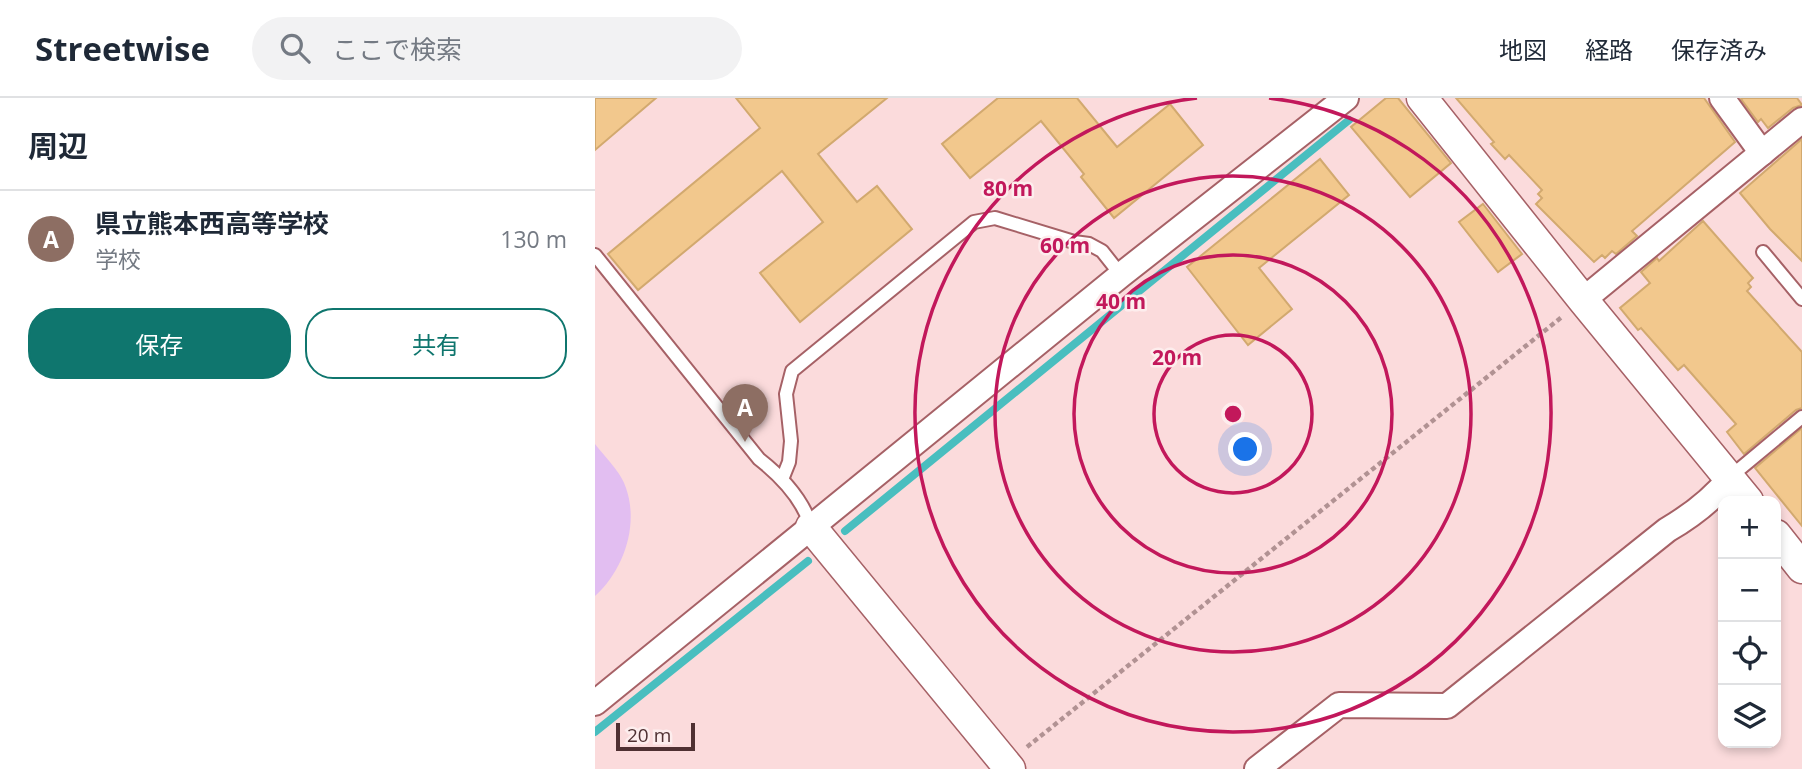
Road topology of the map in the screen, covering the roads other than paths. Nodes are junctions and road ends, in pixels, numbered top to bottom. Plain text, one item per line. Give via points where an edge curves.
1 (1346, 98) edge
2 (1422, 98) edge
3 (1722, 98) edge
4 (1802, 120) edge
5 (1762, 153) junction
6 (1763, 252) dead end
7 (595, 256) edge
8 (1122, 275) junction
9 (1802, 299) edge
10 (1583, 300) junction
11 (1802, 417) edge
12 (783, 478) junction
13 (1730, 478) junction
14 (1744, 496) edge
15 (811, 527) junction
16 (1781, 541) edge
17 (1802, 568) edge
18 (595, 703) edge
19 (1007, 766) edge
20 (1257, 769) edge

1 - 8 street
2 - 10 street
3 - 5 street
4 - 5 street
5 - 10 street
6 - 9 lane
7 - 12 lane via 759,459
8 - 12 lane via 1102,251 1089,244 995,218 974,222 792,371 786,394 791,441
8 - 15 street
10 - 13 street
11 - 13 lane
12 - 15 lane
13 - 14 street
13 - 20 street via 1717,494 1447,706 1339,705
15 - 18 street
15 - 19 street
16 - 17 street

